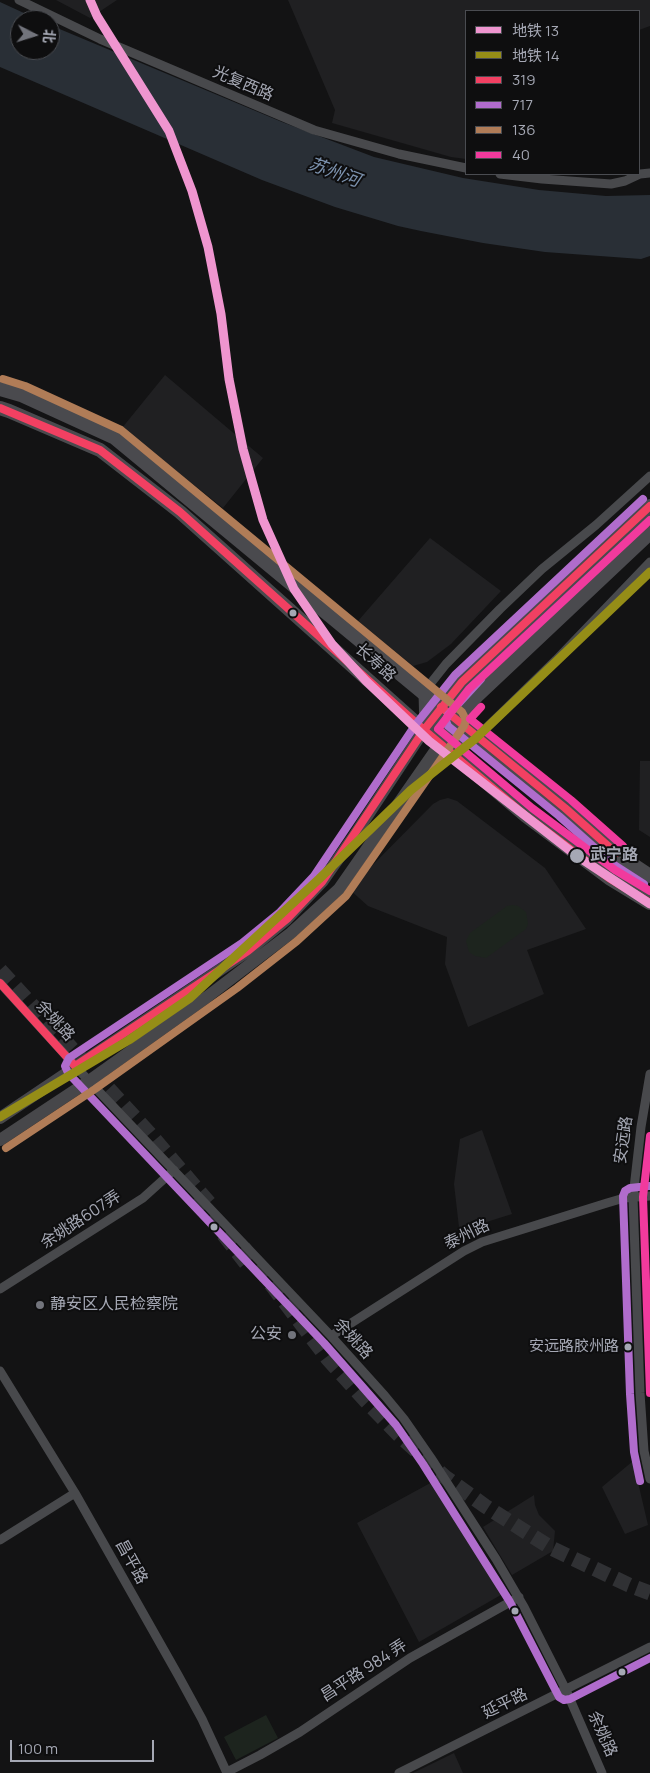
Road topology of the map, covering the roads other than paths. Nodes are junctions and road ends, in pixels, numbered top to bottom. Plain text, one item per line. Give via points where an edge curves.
1 (19, 0) edge
2 (465, 168) edge
3 (508, 175) edge
4 (638, 175) edge
5 (0, 389) edge
6 (0, 408) edge
7 (650, 476) edge
8 (650, 506) edge
9 (648, 535) edge
10 (650, 562) edge
11 (424, 692) junction
12 (441, 707) junction
13 (456, 720) junction
14 (424, 730) junction
15 (477, 737) junction
16 (440, 744) junction
17 (650, 876) edge
18 (650, 903) edge
19 (0, 982) edge
20 (75, 1066) junction
21 (650, 1074) edge
22 (89, 1081) junction
23 (0, 1118) edge
24 (0, 1140) edge
25 (174, 1170) junction
26 (650, 1196) edge
27 (633, 1197) junction
28 (0, 1289) edge
29 (331, 1336) junction
30 (0, 1372) edge
31 (650, 1479) edge
32 (75, 1493) junction
33 (0, 1540) edge
34 (519, 1597) junction
35 (650, 1647) edge
36 (566, 1690) junction
37 (227, 1772) edge
38 (399, 1773) edge
39 (602, 1773) edge

1 - 2 street, 光复西路 via 100,39 314,130 399,154
3 - 4 street via 611,184
5 - 11 main road, 长寿路 via 21,395 115,438
6 - 14 main road, 长寿路 via 100,450 180,512
7 - 11 street via 528,582 446,664
8 - 12 main road via 462,682
9 - 13 main road via 477,696
10 - 15 street
11 - 12 main road, 长寿路
11 - 14 street
12 - 13 main road, 长寿路
12 - 14 main road
13 - 15 main road, 长寿路
13 - 16 main road
14 - 16 main road, 长寿路
14 - 20 main road via 322,882 287,919 248,951
15 - 16 street
15 - 17 main road, 长寿路 via 620,856
16 - 18 main road, 长寿路 via 526,816 609,878
16 - 22 main road via 339,889 292,933 239,974
19 - 20 street, 余姚路
20 - 22 street, 余姚路
20 - 23 main road
21 - 27 street, 安远路 via 640,1127
22 - 24 main road
22 - 25 street, 余姚路
25 - 28 street, 余姚路607弄 via 143,1198
25 - 29 street, 余姚路
26 - 27 street, 泰州路
27 - 29 street, 泰州路 via 482,1242
27 - 31 street, 安远路 via 640,1393 644,1451
29 - 34 street, 余姚路 via 404,1419
30 - 32 street, 昌平路
32 - 33 street
32 - 37 street, 昌平路 via 178,1676
34 - 36 street, 余姚路
34 - 37 street, 昌平路 984 弄 via 410,1658 300,1732
35 - 36 street, 延平路
36 - 38 street, 延平路
36 - 39 street, 余姚路

